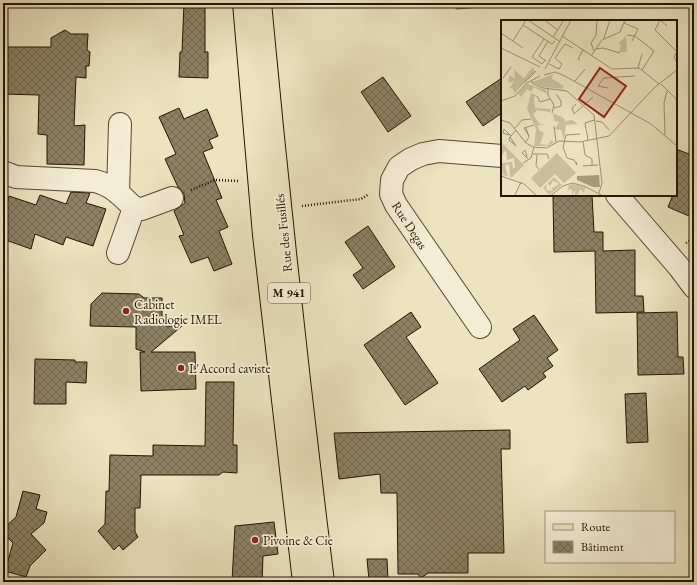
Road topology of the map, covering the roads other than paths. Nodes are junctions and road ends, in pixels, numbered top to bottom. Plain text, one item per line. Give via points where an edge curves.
1 (244, 3) edge
2 (260, 3) edge
3 (120, 124) dead end
4 (501, 156) edge
5 (3, 172) edge
6 (118, 192) junction
7 (618, 196) edge
8 (172, 198) road end
9 (134, 208) junction
10 (118, 253) dead end
11 (686, 262) edge
12 (694, 287) edge
13 (480, 327) dead end
14 (304, 582) edge
15 (323, 582) edge

1 - 14 main road, Rue des Fusillés / M 941 via 264,235
2 - 15 main road, Rue des Fusillés / M 941 via 280,210
3 - 6 street
4 - 13 street, Rue Degas via 439,152 423,154 399,167 392,180 391,194 396,205
5 - 6 street via 16,177 94,180
6 - 9 street
7 - 11 street
8 - 9 street via 142,209
9 - 10 street
11 - 12 street

